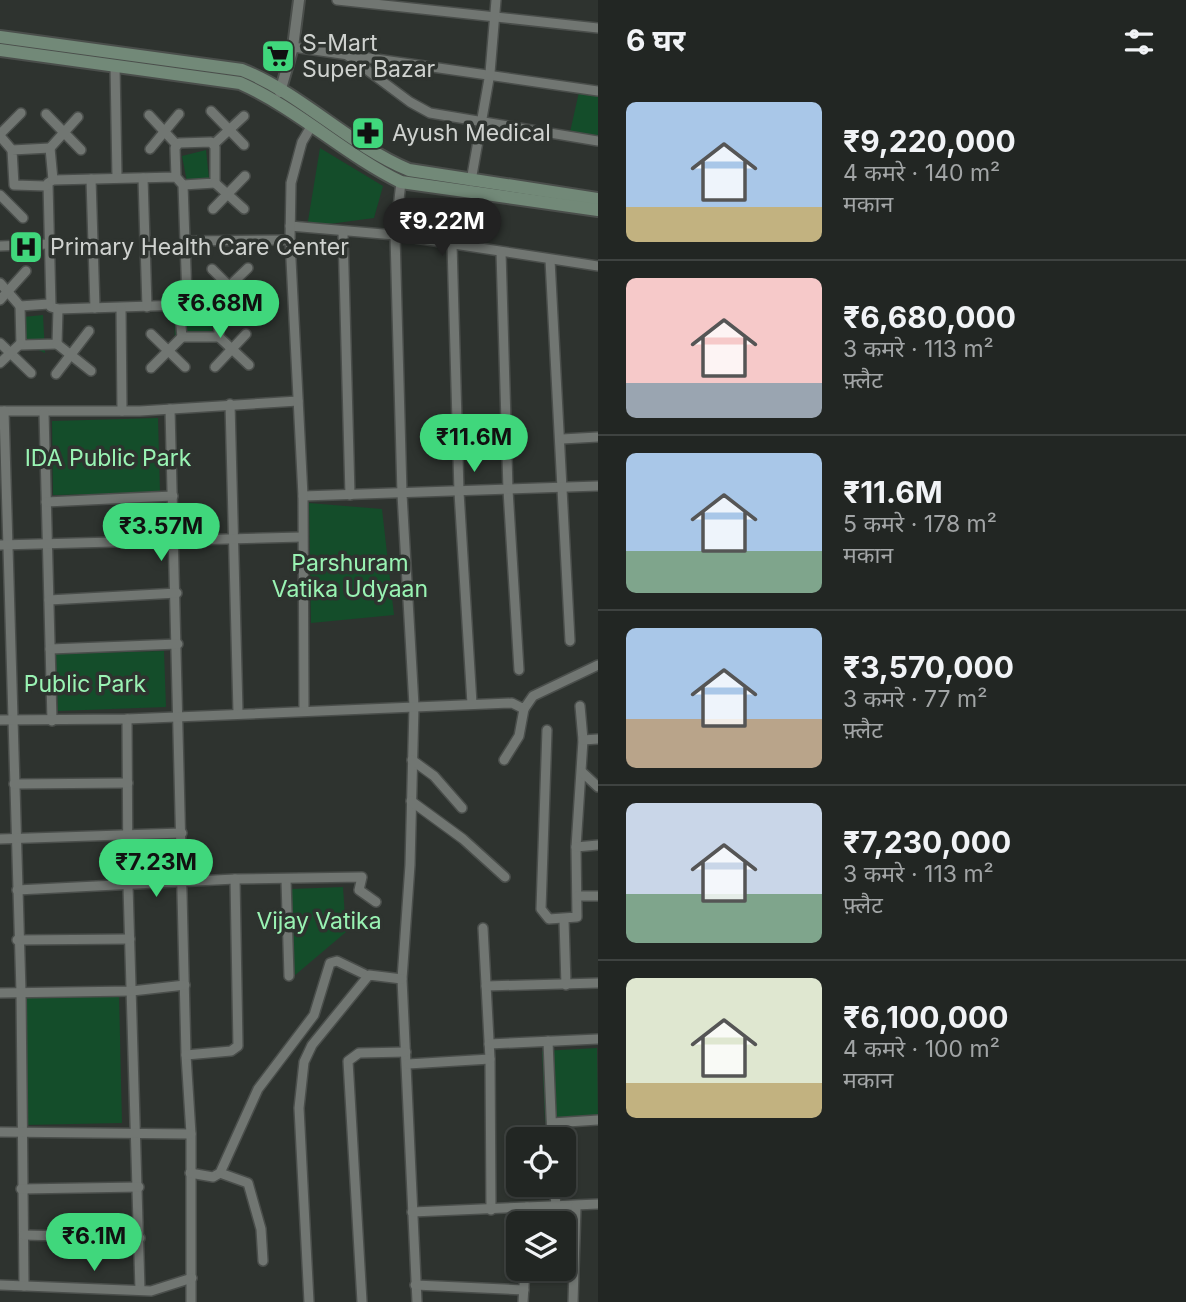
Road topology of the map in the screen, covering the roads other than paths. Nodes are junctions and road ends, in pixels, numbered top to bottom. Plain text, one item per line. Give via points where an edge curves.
1 (299, 0) edge
2 (337, 0) edge
3 (346, 0) edge
4 (448, 0) edge
5 (496, 0) edge
6 (447, 11) junction
7 (494, 17) junction
8 (598, 28) edge
9 (0, 37) edge
10 (293, 47) junction
11 (0, 50) edge
12 (346, 54) junction
13 (115, 66) junction
14 (489, 73) junction
15 (598, 91) edge
16 (280, 92) junction
17 (211, 111) dead end
18 (20, 114) dead end
19 (46, 114) dead end
20 (179, 114) dead end
21 (149, 115) dead end
22 (244, 116) dead end
23 (78, 117) dead end
24 (481, 123) junction
25 (312, 125) junction
26 (229, 130) junction
27 (64, 132) junction
28 (164, 132) junction
29 (0, 135) edge
30 (598, 141) edge
31 (176, 144) junction
32 (214, 144) junction
33 (244, 145) dead end
34 (50, 148) junction
35 (150, 149) dead end
36 (12, 150) junction
37 (81, 150) dead end
38 (245, 176) dead end
39 (176, 177) junction
40 (117, 178) junction
41 (143, 178) junction
42 (91, 179) junction
43 (471, 181) junction
44 (401, 182) junction
45 (50, 183) junction
46 (215, 183) junction
47 (14, 185) junction
48 (183, 185) junction
49 (227, 194) junction
50 (1, 197) edge
51 (598, 198) edge
52 (213, 209) dead end
53 (244, 209) dead end
54 (598, 210) edge
55 (23, 218) dead end
56 (290, 226) junction
57 (343, 233) junction
58 (395, 235) junction
59 (290, 240) junction
60 (185, 241) junction
61 (48, 244) junction
62 (452, 244) junction
63 (0, 246) edge
64 (500, 252) junction
65 (550, 260) junction
66 (598, 267) edge
67 (248, 268) dead end
68 (212, 269) dead end
69 (26, 271) dead end
70 (0, 283) edge
71 (229, 286) junction
72 (8, 292) junction
73 (187, 298) junction
74 (216, 299) junction
75 (0, 300) edge
76 (245, 302) dead end
77 (20, 306) junction
78 (53, 306) junction
79 (179, 306) junction
80 (146, 307) junction
81 (95, 308) junction
82 (121, 308) junction
83 (89, 331) dead end
84 (151, 334) dead end
85 (246, 334) dead end
86 (182, 337) junction
87 (219, 337) junction
88 (0, 343) edge
89 (20, 344) junction
90 (57, 344) junction
91 (232, 349) junction
92 (168, 351) junction
93 (11, 353) junction
94 (71, 355) junction
95 (0, 363) edge
96 (249, 365) dead end
97 (215, 366) dead end
98 (185, 367) dead end
99 (151, 368) dead end
100 (91, 371) dead end
101 (31, 373) dead end
102 (56, 374) dead end
103 (298, 401) junction
104 (230, 404) junction
105 (170, 408) junction
106 (2, 411) edge
107 (122, 411) junction
108 (44, 413) junction
109 (598, 437) edge
110 (562, 439) junction
111 (598, 486) edge
112 (564, 488) junction
113 (508, 490) junction
114 (459, 492) junction
115 (402, 494) junction
116 (350, 495) junction
117 (173, 496) junction
118 (303, 496) junction
119 (46, 502) junction
120 (302, 537) junction
121 (235, 540) junction
122 (175, 541) junction
123 (48, 543) junction
124 (3, 545) edge
125 (177, 593) junction
126 (49, 600) junction
127 (570, 641) dead end
128 (178, 643) junction
129 (51, 649) junction
130 (598, 664) edge
131 (519, 670) dead end
132 (471, 704) junction
133 (414, 706) junction
134 (580, 706) dead end
135 (524, 709) junction
136 (304, 710) junction
137 (238, 712) junction
138 (179, 716) junction
139 (128, 719) junction
140 (0, 720) edge
141 (12, 720) junction
142 (52, 721) junction
143 (547, 730) dead end
144 (598, 739) edge
145 (583, 740) junction
146 (412, 760) junction
147 (504, 760) dead end
148 (582, 772) junction
149 (128, 783) junction
150 (14, 784) junction
151 (598, 787) edge
152 (411, 801) junction
153 (462, 808) dead end
154 (182, 832) junction
155 (127, 836) junction
156 (16, 838) junction
157 (0, 839) edge
158 (598, 845) edge
159 (576, 847) junction
160 (505, 877) dead end
161 (235, 879) junction
162 (286, 880) junction
163 (182, 882) junction
164 (128, 886) junction
165 (17, 890) junction
166 (578, 896) junction
167 (598, 896) edge
168 (376, 902) dead end
169 (564, 920) junction
170 (483, 928) dead end
171 (130, 939) junction
172 (17, 940) junction
173 (364, 974) dead end
174 (289, 976) dead end
175 (402, 979) junction
176 (598, 983) edge
177 (185, 985) junction
178 (566, 985) junction
179 (486, 986) junction
180 (132, 990) junction
181 (21, 992) junction
182 (0, 993) edge
183 (598, 1039) edge
184 (548, 1041) junction
185 (489, 1044) junction
186 (406, 1052) junction
187 (186, 1055) junction
188 (490, 1059) junction
189 (408, 1063) junction
190 (598, 1120) edge
191 (552, 1123) junction
192 (552, 1127) edge
193 (0, 1132) edge
194 (21, 1132) junction
195 (191, 1134) junction
196 (137, 1136) junction
197 (190, 1173) junction
198 (220, 1173) junction
199 (139, 1187) junction
200 (21, 1189) junction
201 (555, 1197) edge
202 (598, 1204) edge
203 (556, 1205) junction
204 (576, 1206) junction
205 (527, 1207) junction
206 (491, 1210) junction
207 (527, 1211) edge
208 (412, 1212) junction
209 (24, 1235) junction
210 (140, 1238) junction
211 (262, 1261) dead end
212 (192, 1278) junction
213 (524, 1281) edge
214 (0, 1285) edge
215 (24, 1286) junction
216 (415, 1286) junction
217 (140, 1290) junction
218 (524, 1290) junction
219 (191, 1302) edge
220 (309, 1302) edge
221 (362, 1302) edge
222 (417, 1302) edge
223 (523, 1302) edge
224 (573, 1302) edge

1 - 10 street
2 - 3 street
3 - 6 street
4 - 6 street
5 - 7 street
6 - 7 street
7 - 8 street
7 - 14 street
9 - 16 main road via 242,71
10 - 12 street
10 - 16 street
11 - 13 main road
12 - 14 street
12 - 24 street via 430,113
13 - 25 main road via 240,83
13 - 40 street
14 - 15 street
14 - 24 street
16 - 43 main road via 385,160 409,170
17 - 26 street
18 - 29 street
19 - 27 street
20 - 28 street
21 - 28 street
22 - 26 street
23 - 27 street
24 - 30 street
24 - 43 street
25 - 44 main road
25 - 56 street via 291,183
26 - 32 street
26 - 33 street
27 - 34 street
27 - 37 street
28 - 31 street
28 - 35 street
29 - 36 street
31 - 32 street
31 - 39 street
32 - 46 street
34 - 36 street
34 - 45 street
36 - 47 street
38 - 49 street
39 - 41 street
39 - 48 street
40 - 41 street
40 - 42 street
41 - 80 street
42 - 45 street
42 - 81 street
43 - 51 main road
44 - 54 main road
44 - 58 street
45 - 47 street
45 - 61 street
46 - 48 street
46 - 49 street
47 - 50 street
48 - 60 street
49 - 52 street
49 - 53 street
50 - 55 street
56 - 57 street
56 - 59 street
57 - 58 street
57 - 116 street
58 - 62 street
58 - 115 street
59 - 60 street
59 - 103 street
60 - 73 street
61 - 63 street
61 - 78 street
62 - 64 street
62 - 114 street
64 - 65 street
64 - 113 street
65 - 66 street
65 - 110 street
67 - 71 street
68 - 71 street
69 - 72 street
70 - 72 street
71 - 74 street
71 - 76 street
72 - 75 street
72 - 77 street
73 - 74 street
73 - 79 street
74 - 87 street via 220,304
77 - 78 street
77 - 89 street
78 - 81 street
78 - 90 street
79 - 80 street
79 - 86 street
80 - 82 street
81 - 82 street
82 - 107 street
83 - 94 street
84 - 92 street
85 - 91 street
86 - 87 street
86 - 92 street
87 - 91 street
88 - 93 street
89 - 90 street
89 - 93 street
90 - 94 street
91 - 96 street
91 - 97 street
92 - 98 street
92 - 99 street
93 - 95 street
93 - 101 street
94 - 100 street
94 - 102 street
103 - 104 street
103 - 118 street
104 - 105 street
104 - 121 street
105 - 107 street
105 - 117 street
106 - 108 street
106 - 124 street
107 - 108 street
108 - 119 street
109 - 110 street
110 - 112 street
111 - 112 street
112 - 113 street
112 - 127 street
113 - 114 street
113 - 131 street
114 - 115 street
114 - 132 street
115 - 116 street
115 - 133 street
116 - 118 street
117 - 119 street
117 - 122 street
118 - 120 street
119 - 123 street
120 - 121 street
120 - 136 street
121 - 122 street
121 - 137 street
122 - 123 street
122 - 125 street
123 - 124 street
123 - 126 street
124 - 141 street
125 - 126 street
125 - 128 street
126 - 129 street
128 - 129 street
128 - 138 street
129 - 142 street
130 - 135 street via 533,696
132 - 133 street
132 - 135 street via 512,703
133 - 136 street
133 - 146 street
134 - 145 street
135 - 147 street via 519,736
136 - 137 street
137 - 138 street
138 - 139 street
138 - 154 street
139 - 142 street
139 - 149 street
140 - 141 street
141 - 142 street
141 - 150 street
143 - 169 street via 541,909 549,919
144 - 145 street
145 - 148 street
146 - 152 street
146 - 153 street via 434,776
148 - 151 street
148 - 159 street
149 - 150 street
149 - 155 street
150 - 156 street
152 - 160 street
152 - 175 street
154 - 155 street
154 - 163 street
155 - 156 street
155 - 164 street
156 - 157 street
156 - 165 street
158 - 159 street
159 - 166 street
161 - 162 street
161 - 163 street
161 - 187 street via 238,1046 232,1052
162 - 168 street via 362,877 359,891
162 - 174 street
163 - 164 street
163 - 177 street
164 - 165 street
164 - 171 street
165 - 172 street
166 - 167 street
166 - 169 street via 577,917
169 - 178 street
170 - 179 street
171 - 172 street
171 - 180 street
172 - 181 street
173 - 198 street via 337,961 330,963 314,1015 258,1089
175 - 186 street
175 - 220 street via 369,975 304,1062 299,1108
176 - 178 street
177 - 180 street
177 - 187 street
178 - 179 street
179 - 185 street
180 - 181 street
180 - 196 street
181 - 182 street
181 - 194 street
183 - 184 street
184 - 185 street
184 - 191 street
185 - 188 street
186 - 189 street
186 - 221 street via 359,1053 348,1062
187 - 195 street
188 - 189 street
188 - 206 street
189 - 208 street
190 - 191 street
191 - 192 street
193 - 194 street
194 - 196 street
194 - 200 street
195 - 196 street
195 - 197 street
196 - 199 street
197 - 198 street via 213,1177
197 - 212 street
198 - 211 street via 248,1183 261,1229
199 - 200 street
199 - 210 street
200 - 209 street
201 - 203 street
202 - 204 street
203 - 204 street
203 - 205 street
204 - 224 street
205 - 206 street
205 - 207 street
206 - 208 street
208 - 216 street
209 - 210 street
209 - 215 street
210 - 217 street
212 - 217 street via 167,1288
212 - 219 street
213 - 218 street
214 - 215 street
215 - 217 street
216 - 218 street
216 - 222 street
218 - 223 street

